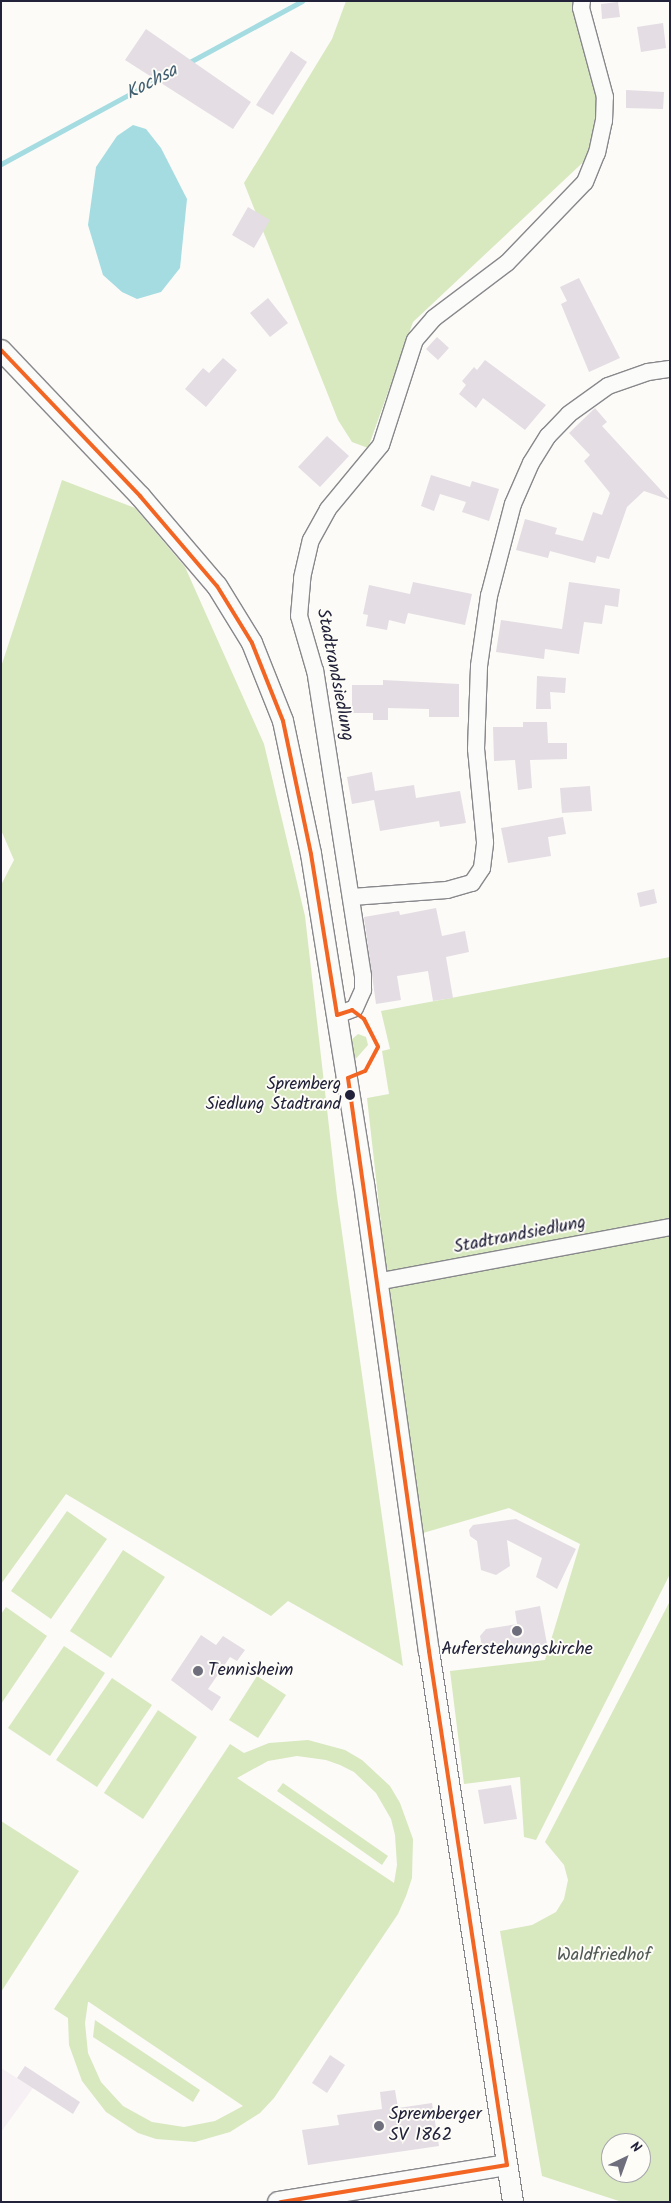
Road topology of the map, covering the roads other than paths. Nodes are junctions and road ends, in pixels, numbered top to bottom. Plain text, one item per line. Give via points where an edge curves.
1 (582, 1) edge
2 (1, 350) edge
3 (670, 369) edge
4 (352, 897) junction
5 (337, 1015) junction
6 (670, 1227) edge
7 (377, 1282) junction
8 (507, 2166) junction
9 (311, 2199) edge
10 (278, 2202) edge
11 (513, 2202) edge

1 - 4 street, Stadtrandsiedlung via 605,97 600,137 585,182 507,263 434,318 415,340 381,445 328,509 312,540 302,578 299,616 315,671
2 - 5 street via 140,496 217,586 252,643 283,721 311,854
3 - 4 street via 648,372 608,386 568,414 531,462 513,504 491,587 479,666 476,749 485,842 482,868 472,882 447,890
4 - 5 street, Stadtrandsiedlung via 363,990 352,1010
5 - 7 street
6 - 7 street, Stadtrandsiedlung
7 - 8 street
8 - 9 street
8 - 11 street
9 - 10 street

